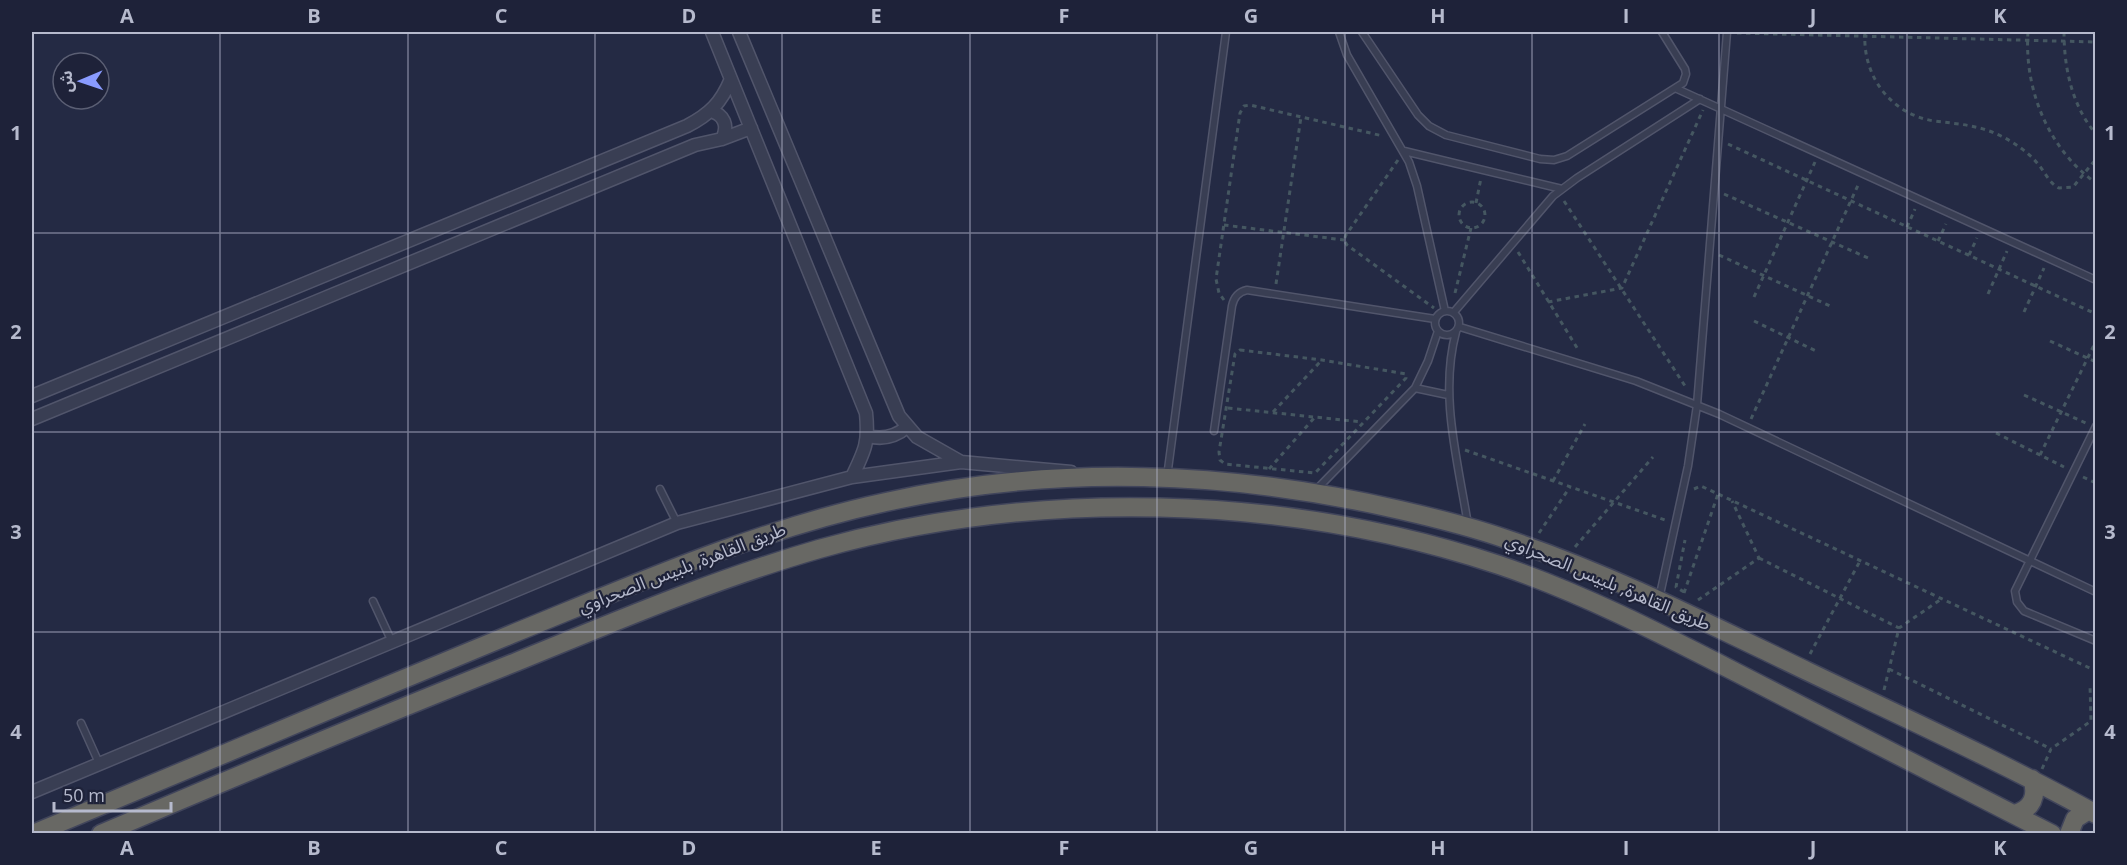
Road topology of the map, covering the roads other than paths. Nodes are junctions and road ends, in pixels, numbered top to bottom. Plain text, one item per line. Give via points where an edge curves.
1 (711, 32) edge
2 (739, 32) edge
3 (1226, 32) edge
4 (1339, 32) edge
5 (1362, 32) edge
6 (1662, 32) edge
7 (1727, 32) edge
8 (731, 79) junction
9 (1675, 88) junction
10 (1703, 101) junction
11 (1720, 109) junction
12 (710, 111) junction
13 (751, 128) junction
14 (722, 139) junction
15 (1404, 151) junction
16 (1560, 190) junction
17 (2096, 280) edge
18 (1448, 312) junction
19 (1435, 319) junction
20 (1458, 330) junction
21 (1438, 332) junction
22 (1415, 388) junction
23 (1448, 395) junction
24 (32, 396) edge
25 (1697, 405) junction
26 (32, 419) edge
27 (2095, 426) edge
28 (907, 428) junction
29 (1214, 431) dead end
30 (868, 436) junction
31 (961, 462) junction
32 (852, 477) junction
33 (1120, 477) junction
34 (1167, 478) junction
35 (660, 489) dead end
36 (1313, 492) junction
37 (677, 523) junction
38 (1468, 528) junction
39 (2029, 561) junction
40 (2096, 592) edge
41 (1659, 600) junction
42 (373, 602) dead end
43 (2096, 641) edge
44 (392, 642) junction
45 (81, 723) dead end
46 (99, 763) junction
47 (2034, 780) junction
48 (32, 792) edge
49 (2092, 812) edge
50 (2014, 814) junction
51 (33, 834) edge
52 (101, 834) edge
53 (2052, 834) edge
54 (2069, 834) edge

1 - 8 street
2 - 28 street
3 - 34 lane
4 - 15 lane via 1347,55
5 - 9 lane via 1429,126 1446,135 1540,159 1567,156
6 - 9 lane via 1685,69 1685,79
7 - 11 lane
8 - 12 street
8 - 13 street
9 - 10 lane
10 - 11 lane
10 - 16 lane
11 - 17 lane
11 - 25 lane
12 - 14 street via 725,121
12 - 24 street via 687,126
13 - 14 street
13 - 30 street via 866,413
14 - 26 street via 684,150
15 - 16 lane
15 - 18 lane via 1417,186
16 - 18 lane
18 - 19 lane
18 - 20 lane via 1458,316
19 - 21 lane
19 - 29 lane via 1243,291 1232,306
20 - 21 lane via 1450,336
20 - 23 lane via 1449,364
20 - 25 lane via 1636,381
21 - 22 lane
22 - 23 lane
22 - 36 lane
23 - 38 lane
25 - 39 lane
25 - 41 lane
27 - 39 lane
28 - 30 street via 889,438
28 - 31 street
30 - 32 street
31 - 32 street
31 - 33 street
32 - 37 street
33 - 34 highway, طريق القاهرة, بلبيس الصحراوي
33 - 51 highway, طريق القاهرة, بلبيس الصحراوي via 1042,480 944,491 813,519 739,542
34 - 36 highway, طريق القاهرة, بلبيس الصحراوي
35 - 37 lane
36 - 38 highway, طريق القاهرة, بلبيس الصحراوي
37 - 44 street
38 - 41 highway, طريق القاهرة, بلبيس الصحراوي via 1564,559
39 - 40 lane
39 - 43 lane via 2015,591 2020,607
41 - 47 highway, طريق القاهرة, بلبيس الصحراوي
42 - 44 lane
44 - 46 street
45 - 46 lane
46 - 48 street
47 - 49 highway, طريق القاهرة, بلبيس الصحراوي
47 - 50 highway via 2031,806
49 - 54 highway via 2075,819
50 - 52 highway, طريق القاهرة, بلبيس الصحراوي via 1650,628 1563,588 1497,564 1351,527 1201,509 1125,507 1049,510 899,530 753,569 384,714
50 - 53 highway, طريق القاهرة, بلبيس الصحراوي

